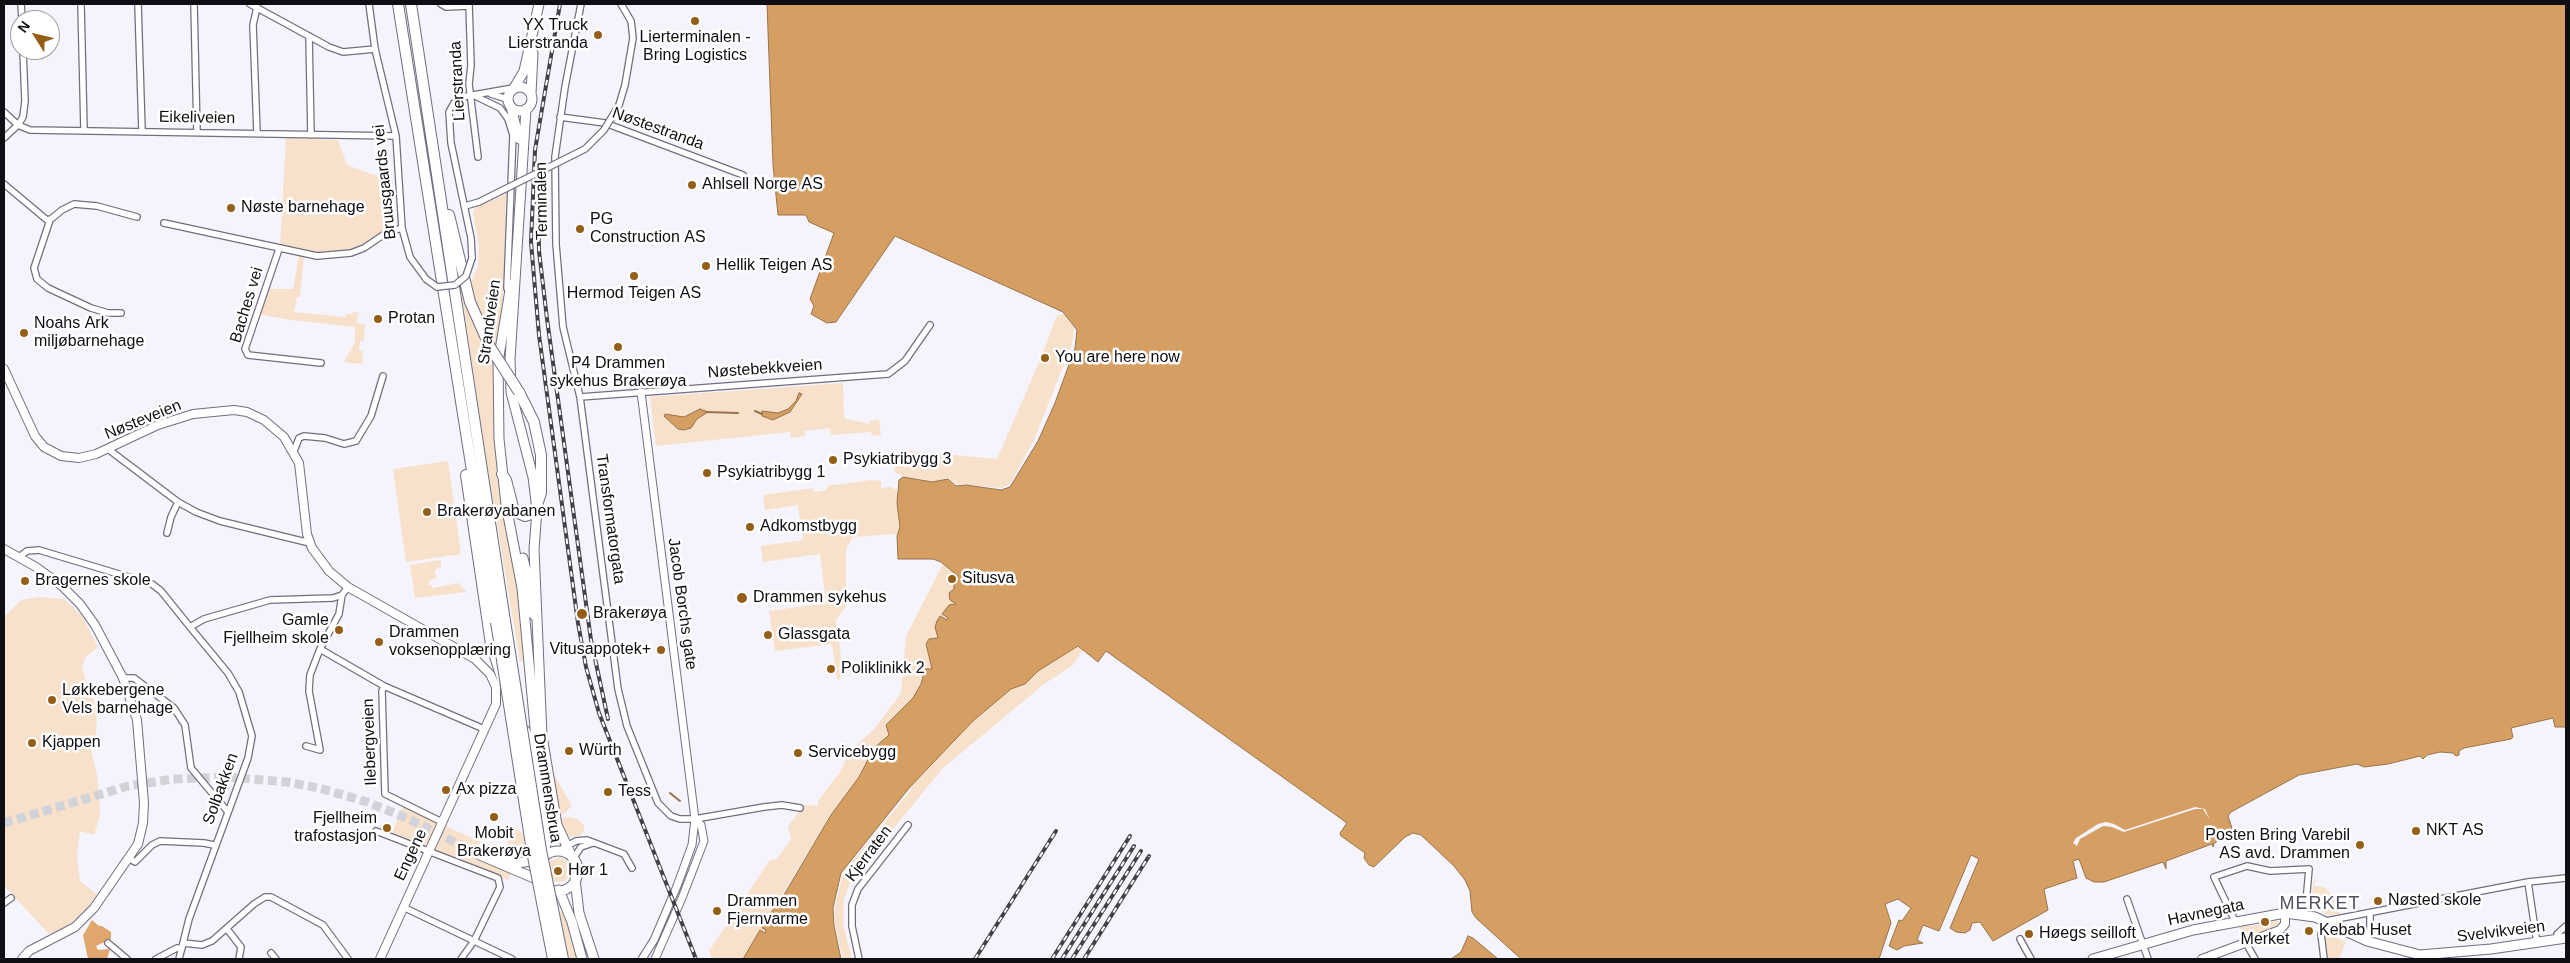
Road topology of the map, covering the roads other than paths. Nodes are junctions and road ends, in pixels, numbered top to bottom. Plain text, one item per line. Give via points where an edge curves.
1 (81, 4) edge
2 (138, 4) edge
3 (194, 4) edge
4 (250, 4) edge
5 (369, 4) edge
6 (398, 4) edge
7 (410, 4) edge
8 (442, 4) edge
9 (539, 4) edge
10 (581, 4) edge
11 (622, 4) edge
12 (468, 5) edge
13 (257, 8) junction
14 (534, 35) junction
15 (309, 36) junction
16 (375, 49) junction
17 (23, 60) edge
18 (514, 88) junction
19 (484, 93) junction
20 (472, 94) junction
21 (531, 94) junction
22 (509, 105) junction
23 (526, 109) junction
24 (4, 112) edge
25 (560, 117) junction
26 (18, 125) junction
27 (84, 130) junction
28 (142, 131) junction
29 (430, 131) junction
30 (198, 132) junction
31 (257, 133) junction
32 (311, 135) junction
33 (396, 136) junction
34 (4, 138) edge
35 (518, 143) junction
36 (478, 157) dead end
37 (513, 161) junction
38 (743, 176) dead end
39 (4, 184) edge
40 (465, 206) junction
41 (137, 217) dead end
42 (50, 220) junction
43 (164, 223) dead end
44 (402, 228) junction
45 (279, 249) junction
46 (508, 296) junction
47 (121, 313) dead end
48 (930, 325) dead end
49 (321, 363) dead end
50 (4, 370) edge
51 (383, 376) dead end
52 (7, 387) edge
53 (640, 392) junction
54 (580, 397) junction
55 (466, 435) junction
56 (108, 448) junction
57 (294, 451) junction
58 (502, 474) junction
59 (178, 502) junction
60 (537, 510) junction
61 (167, 534) dead end
62 (513, 540) junction
63 (310, 543) junction
64 (4, 549) edge
65 (19, 557) junction
66 (348, 587) junction
67 (342, 595) junction
68 (538, 618) junction
69 (501, 621) junction
70 (190, 627) junction
71 (320, 649) junction
72 (528, 649) junction
73 (122, 678) junction
74 (384, 686) junction
75 (484, 729) junction
76 (306, 746) dead end
77 (542, 790) junction
78 (800, 808) dead end
79 (228, 812) junction
80 (695, 819) junction
81 (442, 822) junction
82 (908, 825) dead end
83 (376, 831) dead end
84 (593, 843) junction
85 (214, 845) junction
86 (562, 848) junction
87 (428, 851) junction
88 (543, 858) junction
89 (573, 858) junction
90 (130, 859) junction
91 (632, 868) dead end
92 (2566, 878) edge
93 (575, 879) junction
94 (541, 881) junction
95 (2528, 882) junction
96 (559, 890) junction
97 (12, 898) dead end
98 (2126, 900) dead end
99 (4, 902) edge
100 (402, 907) junction
101 (2285, 913) junction
102 (2305, 914) junction
103 (2370, 914) junction
104 (2235, 921) junction
105 (2326, 921) junction
106 (2566, 926) edge
107 (227, 929) junction
108 (2566, 938) edge
109 (2020, 939) dead end
110 (2557, 940) junction
111 (474, 941) junction
112 (2367, 941) junction
113 (2143, 943) junction
114 (2246, 943) junction
115 (108, 944) dead end
116 (2538, 944) junction
117 (183, 945) junction
118 (271, 953) dead end
119 (2440, 957) edge
120 (22, 959) edge
121 (127, 959) edge
122 (156, 959) edge
123 (179, 959) edge
124 (239, 959) edge
125 (276, 959) edge
126 (348, 959) edge
127 (380, 959) edge
128 (461, 959) edge
129 (512, 959) edge
130 (553, 959) edge
131 (563, 959) edge
132 (582, 959) edge
133 (594, 959) edge
134 (642, 959) edge
135 (655, 959) edge
136 (860, 959) edge
137 (2031, 959) edge
138 (2093, 959) edge
139 (2148, 959) edge
140 (2202, 959) edge
141 (2255, 959) edge
142 (2324, 959) edge

1 - 27 street
2 - 28 street
3 - 30 street
4 - 13 street
5 - 16 street, Bruusgaards vei
6 - 55 highway
7 - 29 highway
8 - 12 street via 446,7
9 - 14 main road
10 - 25 street, Terminalen
11 - 40 street, bridge via 631,20 633,38 619,105 604,130 586,149
12 - 20 street, Lierstranda via 469,84
13 - 15 street
13 - 31 street via 253,25
14 - 18 main road via 524,71
14 - 21 main road
15 - 16 street via 343,52
15 - 32 street
16 - 33 street, Bruusgaards vei
17 - 26 street via 25,112
18 - 19 street, Bruusgaards vei
18 - 21 main road via 524,87
18 - 22 main road via 508,94
19 - 20 street, Bruusgaards vei
19 - 22 street, Bruusgaards vei via 495,94
20 - 36 street, Lierstranda
20 - 37 street via 496,105 506,114 513,135
20 - 40 street, Bruusgaards vei via 454,103 448,124
21 - 23 main road via 531,103
22 - 23 main road via 518,111
22 - 35 main road, Strandveien
23 - 60 main road, Strandveien via 510,371 512,400 531,470
24 - 26 street
25 - 38 street, Nøstestranda via 605,124
25 - 54 street, Terminalen via 555,157 556,244 563,327
26 - 27 street, Eikeliveien via 30,130
26 - 34 street
27 - 28 street, Eikeliveien
28 - 30 street, Eikeliveien
29 - 60 highway, bridge via 475,317 534,422 541,454 542,480
29 - 69 highway
30 - 31 street, Eikeliveien
31 - 32 street, Eikeliveien
32 - 33 street, Eikeliveien
33 - 44 street, Bruusgaards vei
35 - 37 street
35 - 46 main road, Strandveien via 514,248
37 - 46 street via 509,199
39 - 42 street via 43,218
40 - 44 street, Bruusgaards vei, bridge via 472,258 466,276 455,285 437,287 426,279 410,256
41 - 42 street via 76,204
42 - 47 street via 34,268 37,279 48,288 91,308
43 - 45 street, Baches vei
44 - 45 street, Baches vei via 386,232 361,250 341,256 309,256
45 - 49 street, Baches vei via 245,349 248,354
46 - 58 main road, Strandveien via 498,371
48 - 53 street, Nøstebekkveien via 905,361 888,374
50 - 52 main road, Nøsteveien
51 - 57 street via 371,416 356,440 344,444 304,436
52 - 56 main road, Nøsteveien via 35,436 52,452 79,458
53 - 54 street, Nøstebekkveien
53 - 80 street, Jacob Borchs gate
54 - 80 street, Transformatorgata via 618,690 627,726 663,810 680,819
55 - 69 highway
55 - 77 highway via 464,449 470,505 491,644 509,699 532,749
56 - 57 main road, Nøsteveien via 171,420 228,410 247,412 264,420 284,437
56 - 59 street
57 - 63 main road, Nøsteveien via 302,473
58 - 60 highway via 514,511 525,516
58 - 62 main road, Strandveien
59 - 61 street
59 - 63 street via 220,521
60 - 68 main road, Strandveien via 534,541
62 - 68 main road via 520,547 532,614
62 - 72 main road via 522,582
63 - 66 main road, Nøsteveien via 329,571
64 - 65 main road
65 - 70 street, Solbakken via 27,551 39,550 152,584
65 - 73 main road via 54,580 80,604 95,625
66 - 67 street
66 - 75 main road, Nøsteveien via 482,664 490,674 497,693 496,704
67 - 70 street via 270,600 204,619
67 - 71 street via 339,614
68 - 72 main road via 532,624
68 - 86 main road, Strandveien via 542,736
69 - 130 highway, Drammensbrua, bridge via 532,851
69 - 131 highway, Drammensbrua, bridge
70 - 79 street, Solbakken via 233,681 252,736 248,758
71 - 74 street
71 - 76 street via 310,676 309,691 320,750
72 - 77 main road
73 - 79 street via 134,678 174,708 185,725 191,768
73 - 90 main road via 137,720 144,809 141,836
74 - 75 street
74 - 81 street, Ilebergveien via 385,794
75 - 81 main road, Engene
77 - 88 main road via 548,828
78 - 80 street via 773,806
79 - 85 street, Solbakken
80 - 134 street, Jacob Borchs gate via 692,845 677,886 654,940
80 - 135 street, Jacob Borchs gate via 701,825 704,841
81 - 87 main road, Engene
82 - 136 street, Kjerraten via 858,889 852,905 852,926
83 - 87 street
84 - 86 street via 582,839
84 - 89 street via 581,847
84 - 91 street via 624,854
85 - 90 street via 160,841 135,862
85 - 117 street, Solbakken
86 - 88 main road
86 - 89 main road
87 - 100 main road, Engene
87 - 111 street via 496,877 499,881 500,886
88 - 94 main road via 538,870
88 - 94 main road via 509,862 480,856
89 - 93 main road via 577,867
90 - 120 main road via 94,908 75,927
92 - 95 street
93 - 96 main road via 570,886
93 - 133 main road via 578,912
94 - 96 main road via 549,888
95 - 103 street
95 - 116 street
96 - 132 main road
97 - 99 street
98 - 113 street
100 - 111 street
100 - 127 main road, Engene
101 - 102 main road, Havnegata
101 - 104 main road, Havnegata
101 - 114 main road via 2285,924 2280,930
102 - 104 street via 2309,869 2270,871 2247,866 2214,877
102 - 105 main road, Havnegata
103 - 105 street
103 - 112 street
104 - 113 main road, Havnegata
105 - 112 main road, Havnegata
105 - 142 street via 2320,934
106 - 110 street via 2557,934
107 - 117 street via 202,946
107 - 124 street via 241,947
107 - 126 street via 254,904 265,896 271,896 323,925
108 - 110 main road, Svelvikveien
109 - 137 street
110 - 116 main road, Svelvikveien
111 - 128 street
111 - 129 street
112 - 119 main road, Svelvikveien via 2413,954
113 - 138 main road, Havnegata
113 - 139 street
114 - 140 main road
114 - 141 street
115 - 121 street
116 - 119 main road, Svelvikveien
117 - 122 street
117 - 123 street, Solbakken
118 - 125 street

